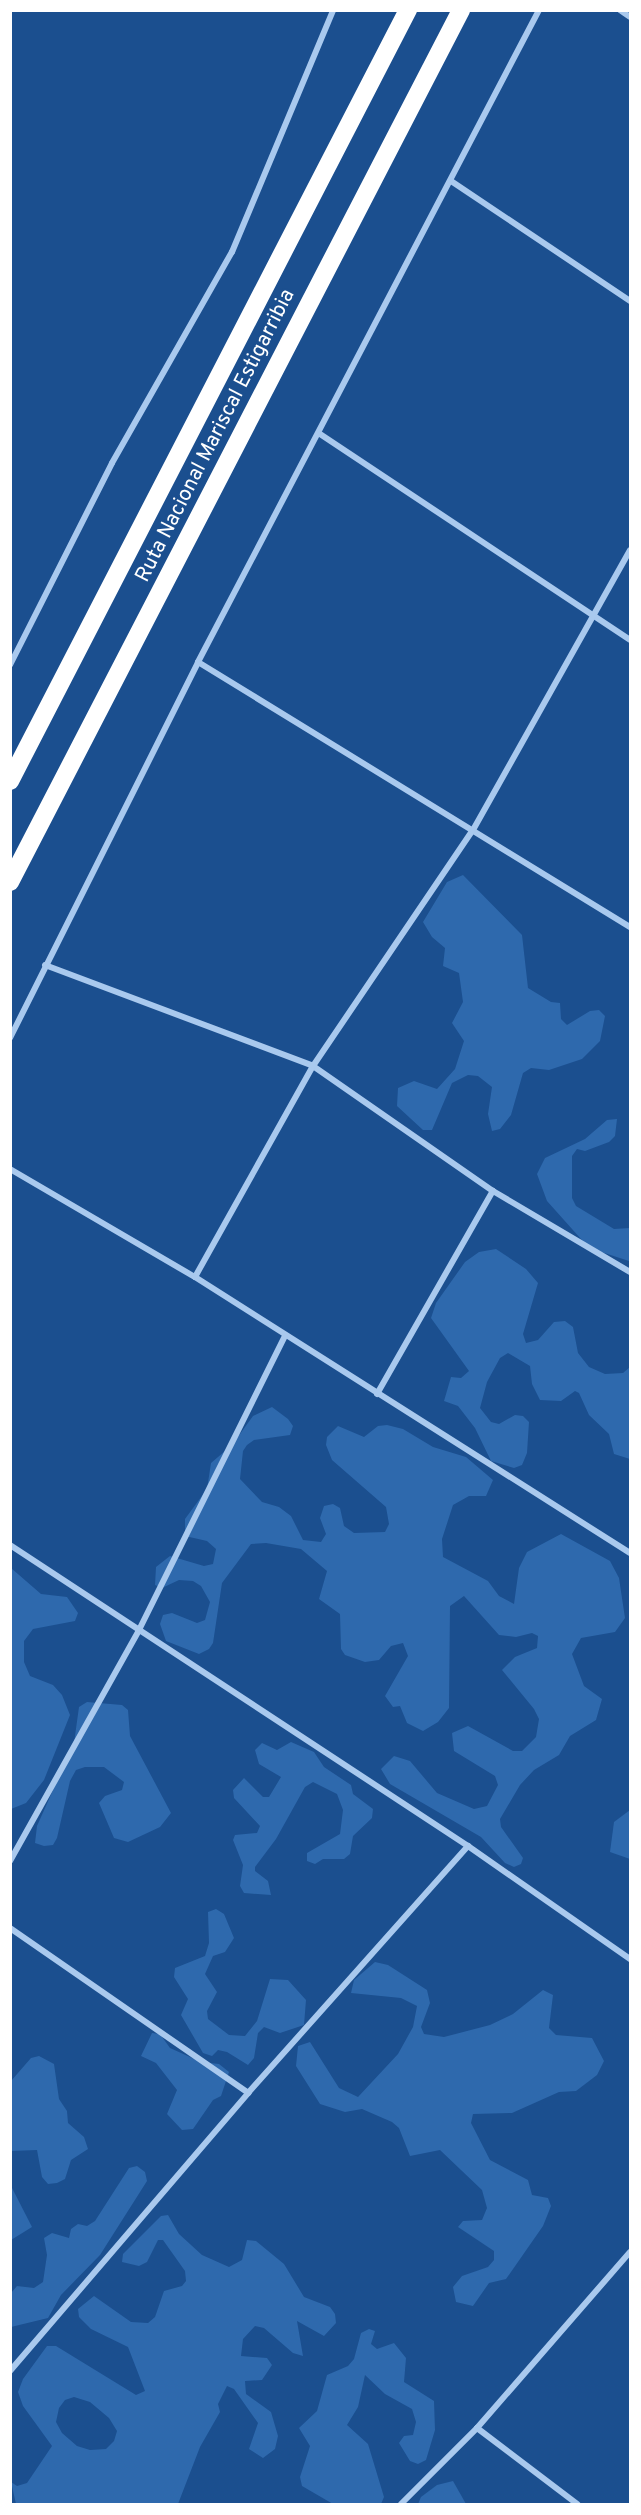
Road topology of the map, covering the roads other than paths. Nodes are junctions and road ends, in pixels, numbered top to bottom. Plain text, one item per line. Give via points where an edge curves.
1 (333, 10) edge
2 (408, 10) edge
3 (461, 10) edge
4 (539, 10) edge
5 (620, 10) edge
6 (630, 17) edge
7 (452, 181) junction
8 (630, 301) edge
9 (320, 434) junction
10 (630, 550) edge
11 (592, 616) junction
12 (630, 640) edge
13 (198, 662) junction
14 (10, 664) edge
15 (10, 781) edge
16 (473, 830) junction
17 (10, 882) edge
18 (630, 927) edge
19 (45, 965) junction
20 (10, 1038) edge
21 (313, 1066) junction
22 (10, 1169) edge
23 (494, 1191) junction
24 (630, 1272) edge
25 (195, 1277) junction
26 (285, 1336) junction
27 (377, 1394) junction
28 (10, 1545) edge
29 (630, 1553) edge
30 (139, 1630) junction
31 (468, 1846) junction
32 (10, 1861) edge
33 (10, 1928) edge
34 (630, 1959) edge
35 (248, 2093) junction
36 (630, 2252) edge
37 (10, 2372) edge
38 (477, 2428) junction
39 (401, 2505) edge
40 (577, 2505) edge

1 - 14 street via 232,252 112,463
2 - 15 highway, Ruta Nacional Mariscal Estigarribia
3 - 17 highway, Ruta Nacional Mariscal Estigarribia
4 - 7 street
5 - 6 street
7 - 8 street
7 - 9 street
9 - 11 street
9 - 13 street
10 - 11 street
11 - 12 street
11 - 16 street
13 - 16 street
13 - 19 street
16 - 18 street
16 - 21 street
19 - 20 street
19 - 21 street
21 - 23 street
21 - 25 street
22 - 25 street
23 - 24 street
23 - 27 street
25 - 26 street
26 - 27 street
26 - 30 street
27 - 29 street
28 - 30 street
30 - 31 street
30 - 32 street
31 - 34 street
31 - 35 street
33 - 35 street
35 - 37 street
36 - 38 street
38 - 39 street
38 - 40 street

